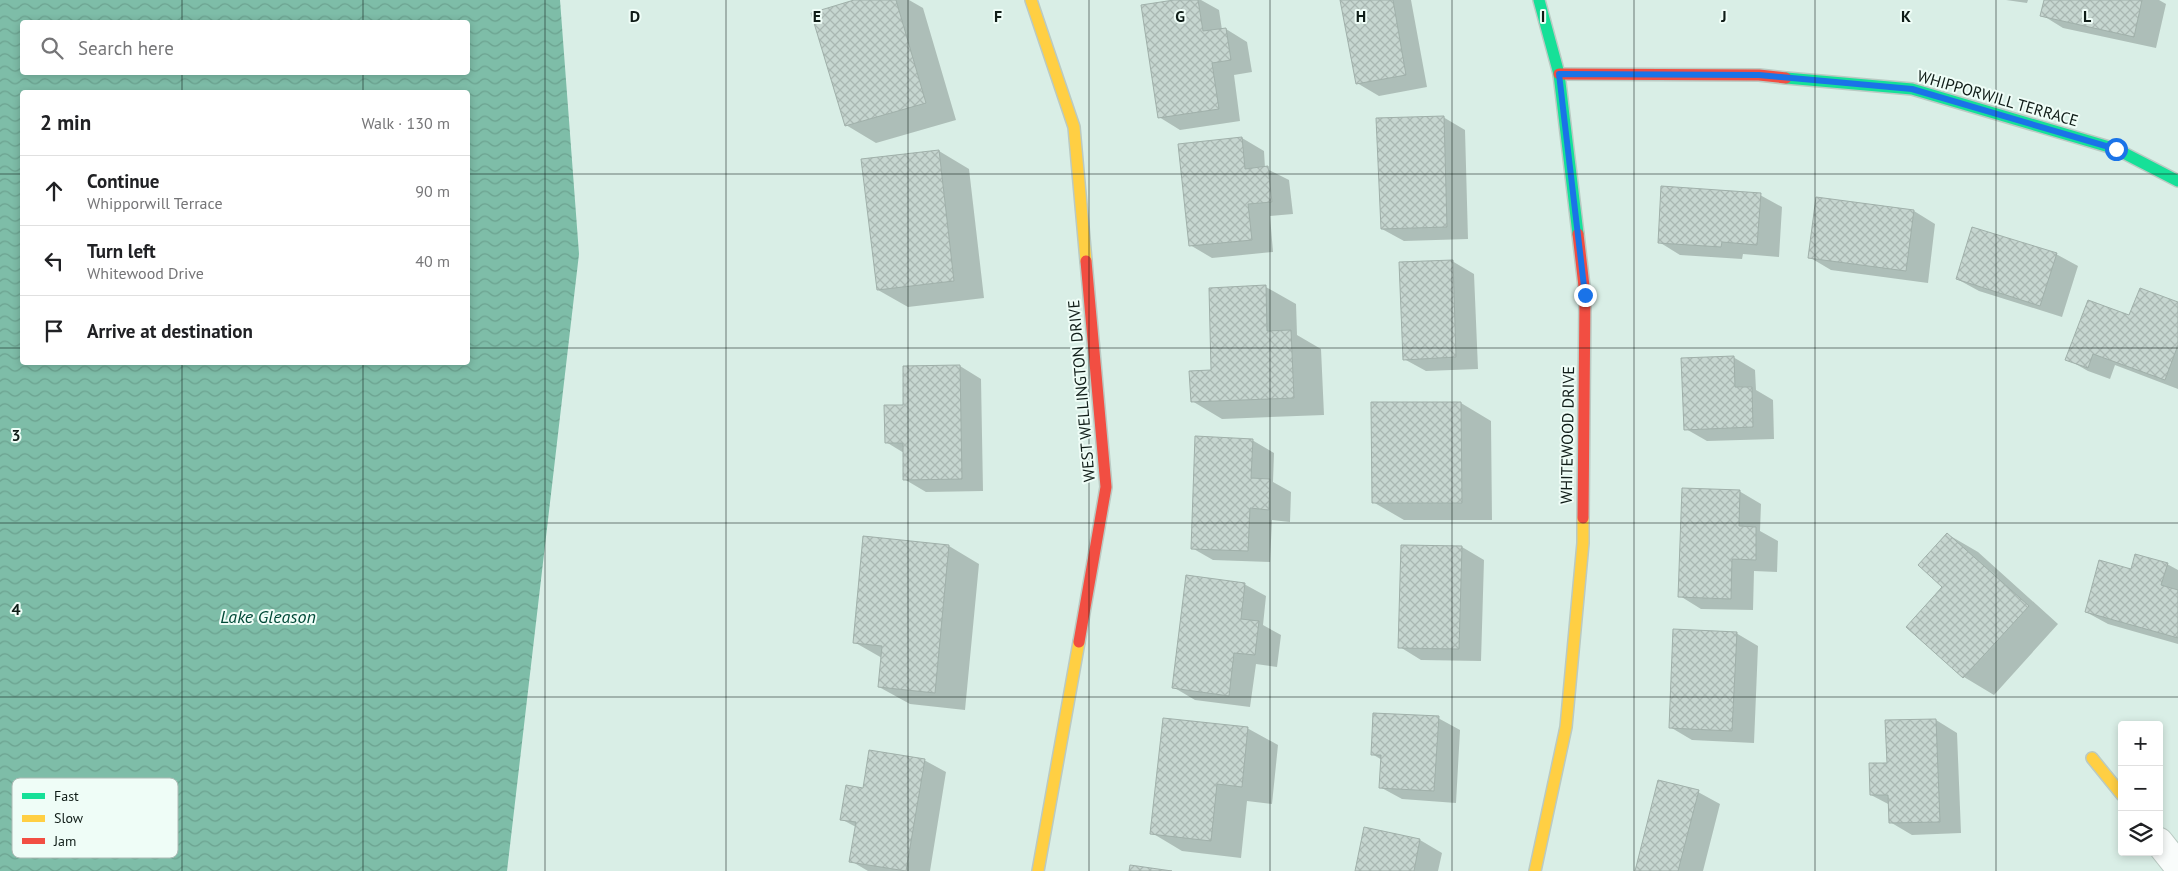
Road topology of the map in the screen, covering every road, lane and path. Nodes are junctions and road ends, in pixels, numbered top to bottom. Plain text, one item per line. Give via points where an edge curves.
1 (1031, 0) edge
2 (1540, 0) edge
3 (1559, 74) junction
4 (2178, 181) edge
5 (2092, 758) dead end
6 (2118, 790) edge
7 (2163, 847) edge
8 (2178, 866) edge
9 (1038, 871) edge
10 (1534, 871) edge

1 - 9 street, WEST WELLINGTON DRIVE via 1074,127 1106,487
2 - 3 street, WHITEWOOD DRIVE
3 - 4 street, WHIPPORWILL TERRACE via 1759,75 1912,89 2116,149
3 - 10 street, WHITEWOOD DRIVE via 1585,295 1582,543 1566,727
5 - 6 street
7 - 8 street

